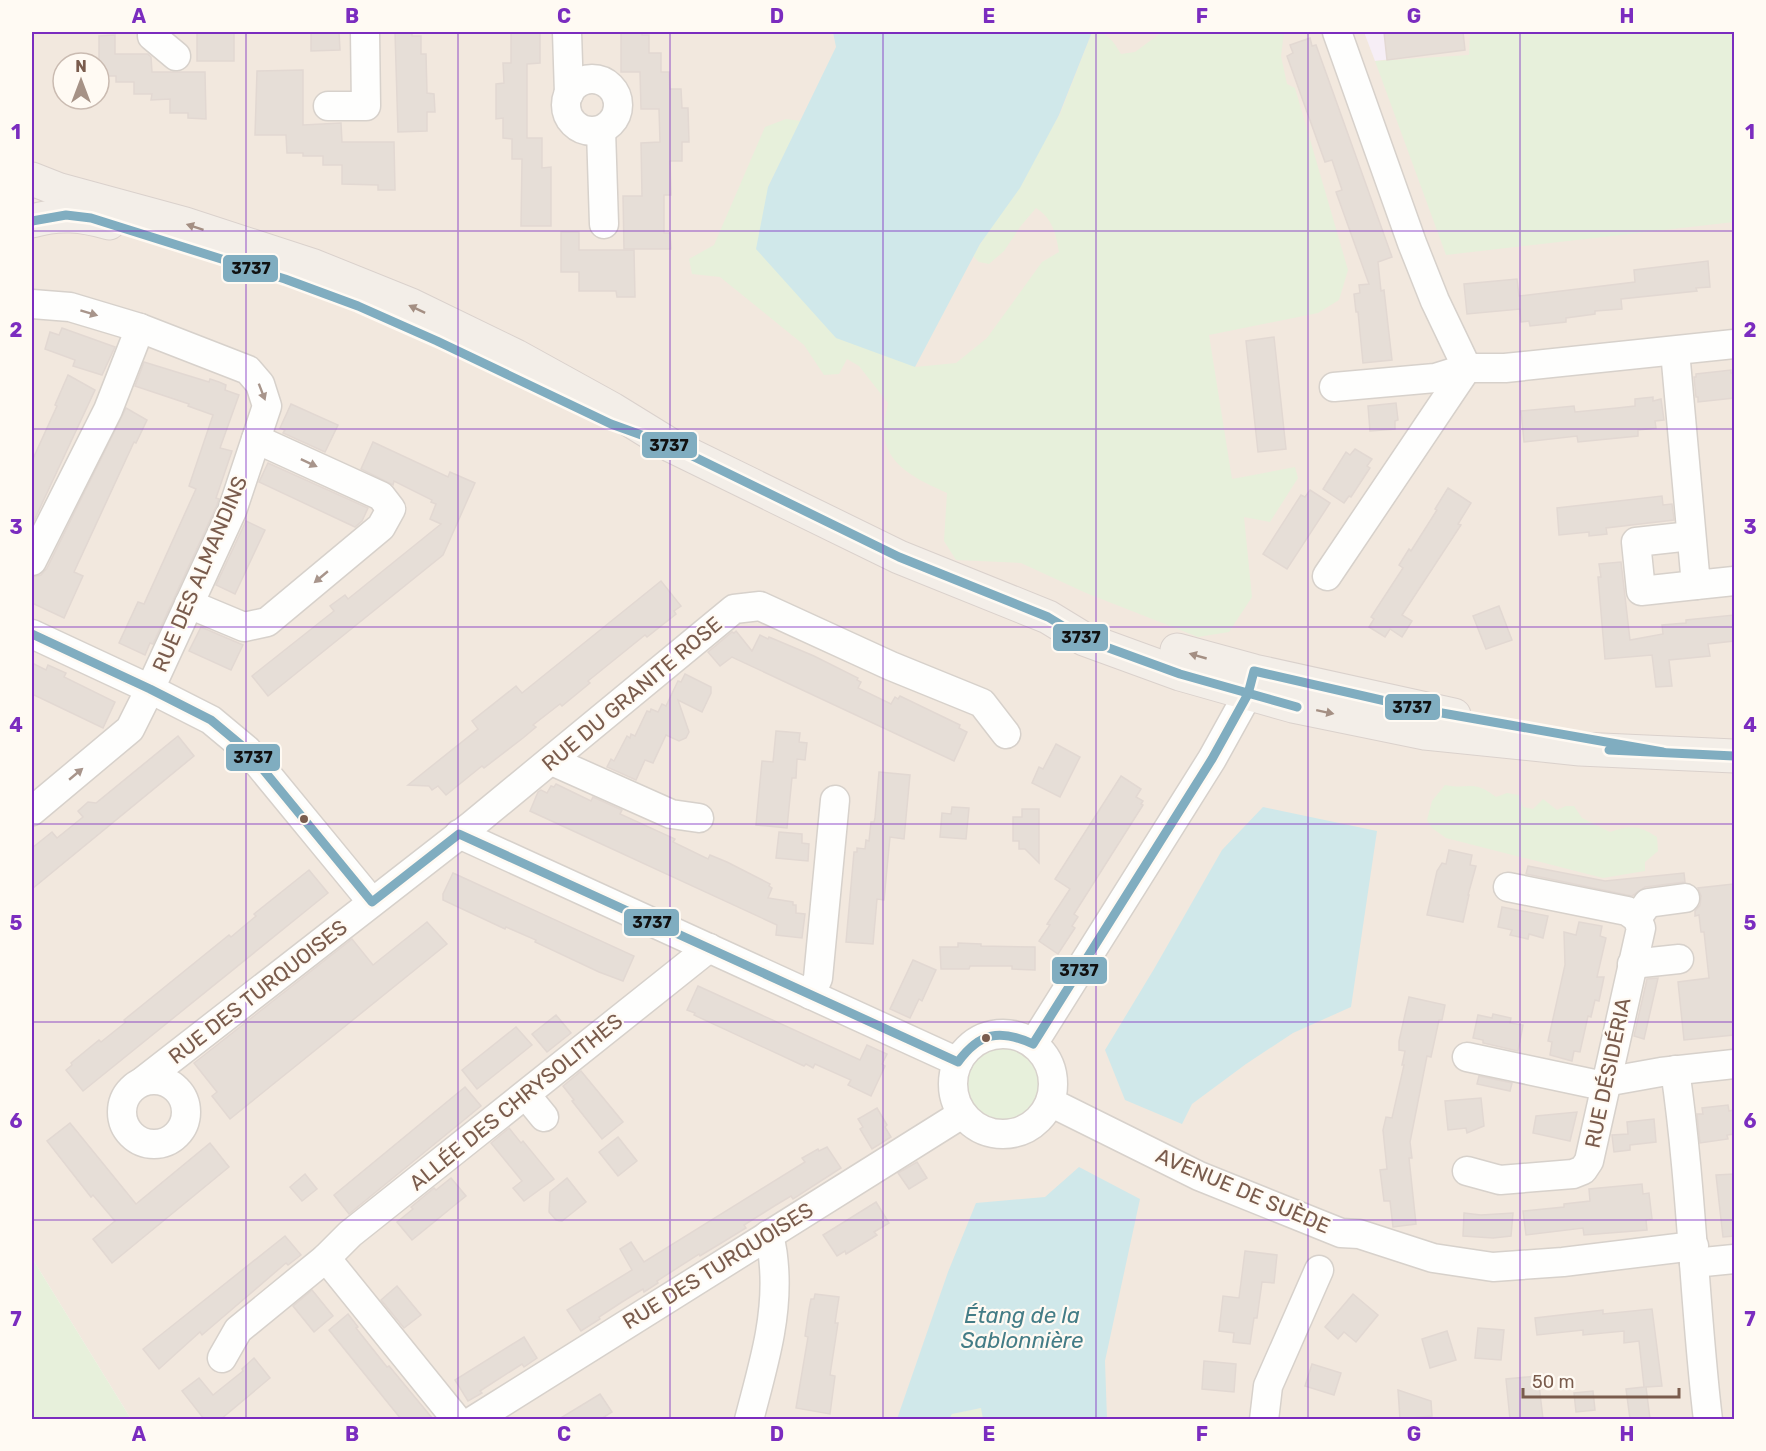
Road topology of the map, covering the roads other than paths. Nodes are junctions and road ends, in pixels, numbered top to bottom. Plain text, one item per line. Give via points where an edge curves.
1 (152, 32) edge
2 (365, 32) edge
3 (567, 32) edge
4 (1337, 32) edge
5 (176, 56) dead end
6 (569, 94) junction
7 (328, 106) dead end
8 (601, 130) junction
9 (32, 178) edge
10 (32, 220) edge
11 (604, 224) dead end
12 (32, 304) edge
13 (140, 328) junction
14 (1734, 344) edge
15 (1675, 351) junction
16 (1467, 368) junction
17 (1334, 387) dead end
18 (256, 439) junction
19 (672, 446) junction
20 (1691, 536) junction
21 (32, 561) edge
22 (1327, 576) dead end
23 (1734, 581) edge
24 (1696, 585) junction
25 (189, 604) junction
26 (32, 634) edge
27 (1251, 682) junction
28 (150, 689) junction
29 (1006, 734) dead end
30 (1734, 756) edge
31 (552, 761) junction
32 (835, 800) dead end
33 (32, 811) edge
34 (699, 818) dead end
35 (459, 834) junction
36 (1508, 887) dead end
37 (1685, 898) dead end
38 (372, 902) junction
39 (1637, 918) junction
40 (709, 948) junction
41 (1679, 959) dead end
42 (1632, 964) junction
43 (811, 995) junction
44 (1033, 1044) junction
45 (1467, 1057) dead end
46 (958, 1062) junction
47 (1734, 1064) edge
48 (1675, 1070) junction
49 (143, 1081) dead end
50 (1606, 1082) junction
51 (1050, 1102) junction
52 (962, 1114) junction
53 (1467, 1171) dead end
54 (768, 1235) junction
55 (1694, 1255) junction
56 (326, 1258) junction
57 (1734, 1259) edge
58 (1319, 1270) dead end
59 (222, 1358) dead end
60 (458, 1419) edge
61 (474, 1419) edge
62 (748, 1419) edge
63 (1264, 1419) edge
64 (1708, 1419) edge

1 - 5 street
2 - 7 street via 366,106
3 - 6 street
4 - 16 street via 1412,243
6 - 8 street via 567,111 576,126 592,132
6 - 8 street via 589,80 612,88 618,112
8 - 11 street
19 -> 9 main road via 516,356 411,305 314,266 185,224 60,190
10 - 19 main road via 66,215 91,218 285,279 358,306 611,424
12 -> 13 street, RUE DES ALMANDINS via 70,308
13 -> 18 street, RUE DES ALMANDINS via 248,370 260,384 267,406
13 - 21 street via 108,410
14 - 15 street
15 - 16 street via 1505,368
15 - 20 street
16 - 17 street via 1435,378
16 - 22 street
18 - 25 street, RUE DES ALMANDINS via 232,511
18 -> 25 street via 381,496 391,508 381,527 267,622 244,627
19 - 27 main road via 899,557 1048,617 1143,640
20 - 24 street
20 - 24 street via 1636,542 1641,591
23 - 24 street
25 - 28 street, RUE DES ALMANDINS
26 - 28 street
27 - 30 main road via 1663,752
27 - 44 street via 1212,759
33 -> 28 street, RUE DES ALMANDINS via 130,729
28 - 38 street via 211,720 247,750
29 - 31 street, RUE DU GRANITE ROSE via 982,703 760,606 734,609
31 - 34 street via 671,814
31 - 35 street, RUE DU GRANITE ROSE
32 - 43 street via 818,978
35 - 38 street, RUE DU GRANITE ROSE
35 - 40 street
36 - 39 street via 1627,911
37 - 39 street via 1648,903
38 - 49 street, RUE DES TURQUOISES
39 - 42 street, RUE DÉSIDÉRIA via 1641,928
40 - 43 street
40 - 56 street, ALLÉE DES CHRYSOLITHES via 535,1106 350,1234
41 - 42 street
42 - 50 street, RUE DÉSIDÉRIA
43 - 46 street
44 - 46 street via 1018,1036 987,1036 975,1042
44 - 51 street via 1051,1071
45 - 50 street via 1594,1084
46 - 52 street via 953,1089
47 - 48 street
48 - 50 street
48 - 55 street
50 - 53 street, RUE DÉSIDÉRIA via 1583,1170 1500,1180
51 - 52 street via 1042,1116 1016,1133 985,1131
51 - 55 street, AVENUE DE SUÈDE via 1198,1176 1341,1233 1359,1234 1433,1258 1493,1267
52 - 54 street, RUE DES TURQUOISES
54 - 61 street, RUE DES TURQUOISES
54 - 62 street via 775,1279 771,1335
55 - 57 street, AVENUE DE SUÈDE
55 - 64 street
56 - 59 street, ALLÉE DES CHRYSOLITHES via 238,1330
56 - 60 street
58 - 63 street via 1268,1386

